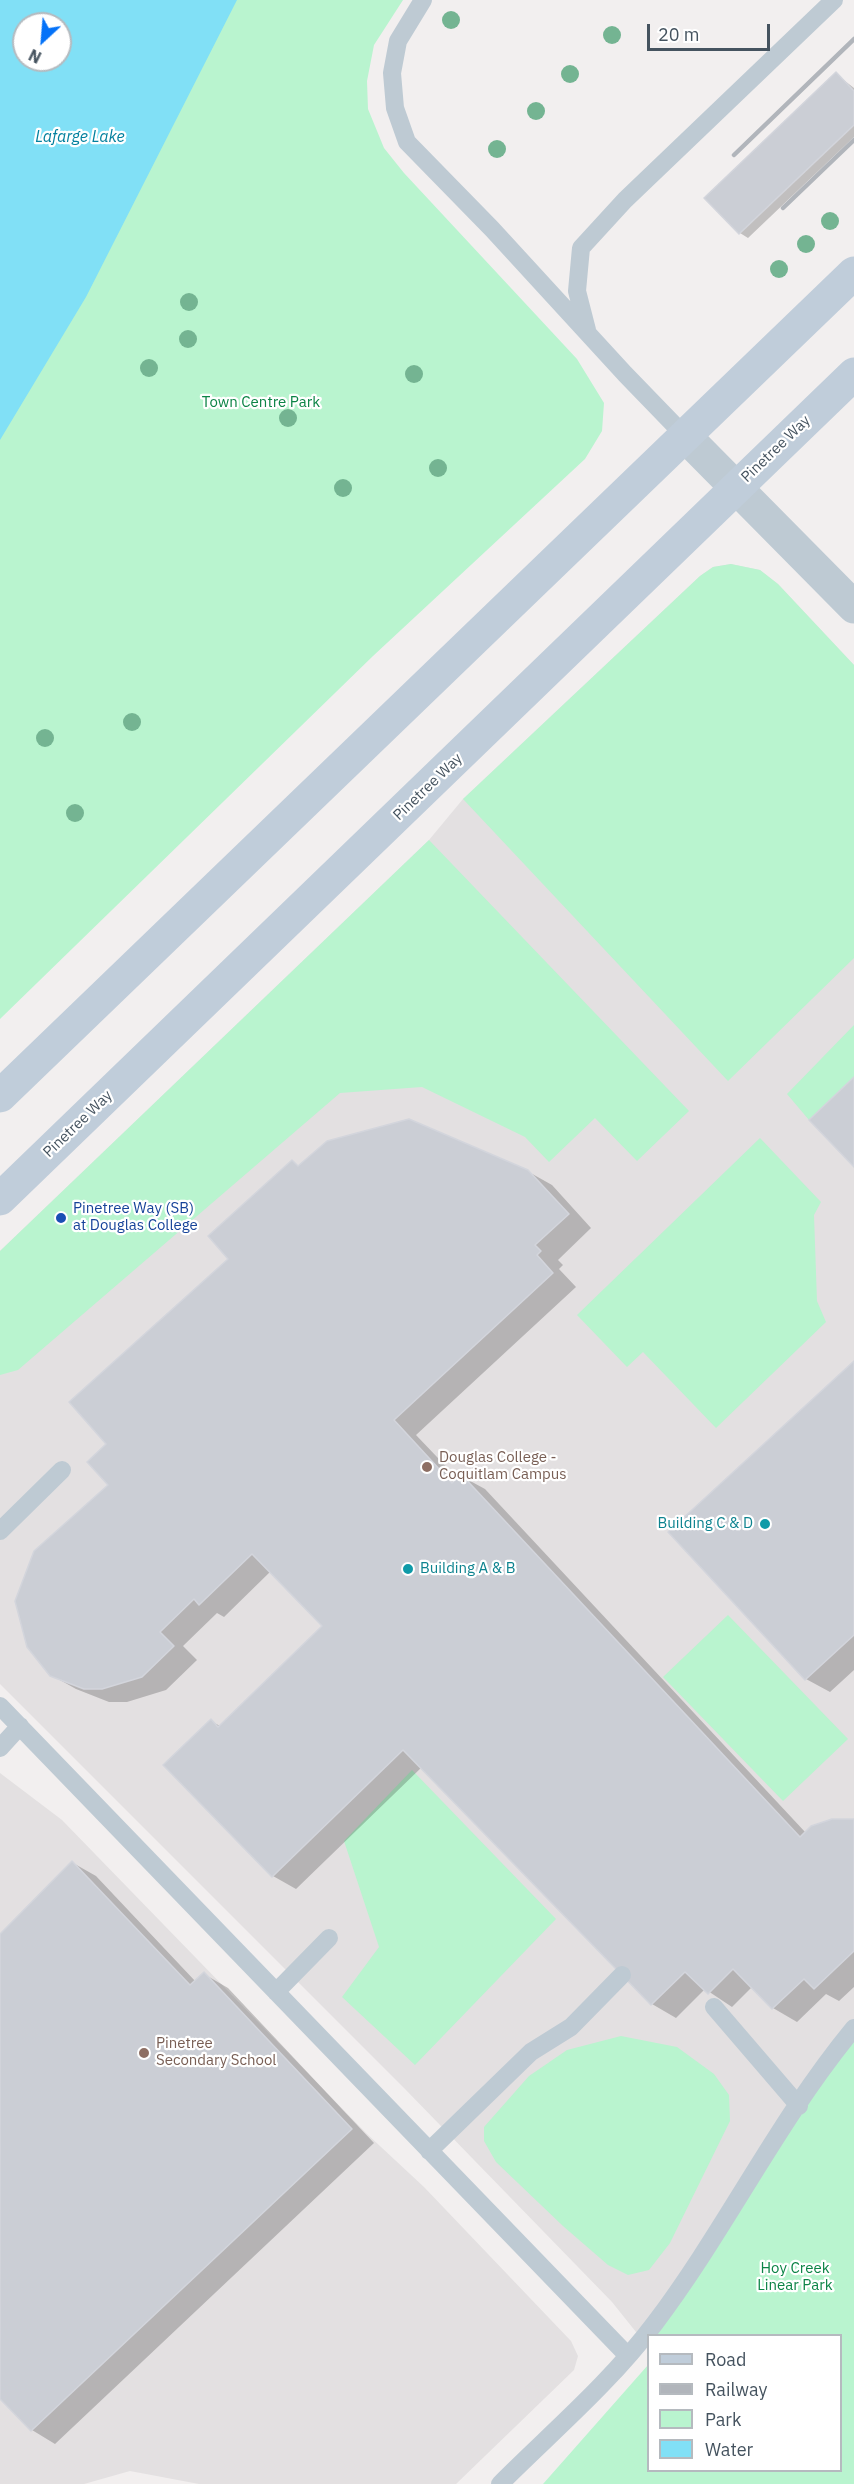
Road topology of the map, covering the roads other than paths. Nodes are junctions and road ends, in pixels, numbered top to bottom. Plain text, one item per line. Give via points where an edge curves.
1 (423, 0) edge
2 (834, 0) edge
3 (854, 273) edge
4 (588, 335) junction
5 (854, 374) edge
6 (686, 435) junction
7 (737, 487) junction
8 (854, 608) edge
9 (0, 1096) edge
10 (0, 1199) edge
11 (62, 1470) dead end
12 (0, 1531) edge
13 (0, 1706) edge
14 (20, 1726) junction
15 (0, 1748) edge
16 (329, 1938) dead end
17 (622, 1975) dead end
18 (276, 1992) junction
19 (714, 2007) dead end
20 (854, 2028) edge
21 (799, 2106) junction
22 (429, 2151) junction
23 (628, 2356) junction
24 (500, 2484) edge

1 - 4 lane via 398,41 392,73 395,108 407,142
2 - 4 lane via 625,200 581,248 577,291
3 - 6 main road
4 - 6 lane
5 - 7 main road, Pinetree Way
6 - 7 street
6 - 9 main road
7 - 8 street
7 - 10 main road, Pinetree Way
11 - 12 lane
13 - 14 lane
14 - 15 lane
14 - 18 lane
16 - 18 lane
17 - 22 lane via 571,2027 531,2052
18 - 22 lane
19 - 21 lane
20 - 21 lane
21 - 23 lane via 680,2288
22 - 23 lane
23 - 24 lane

